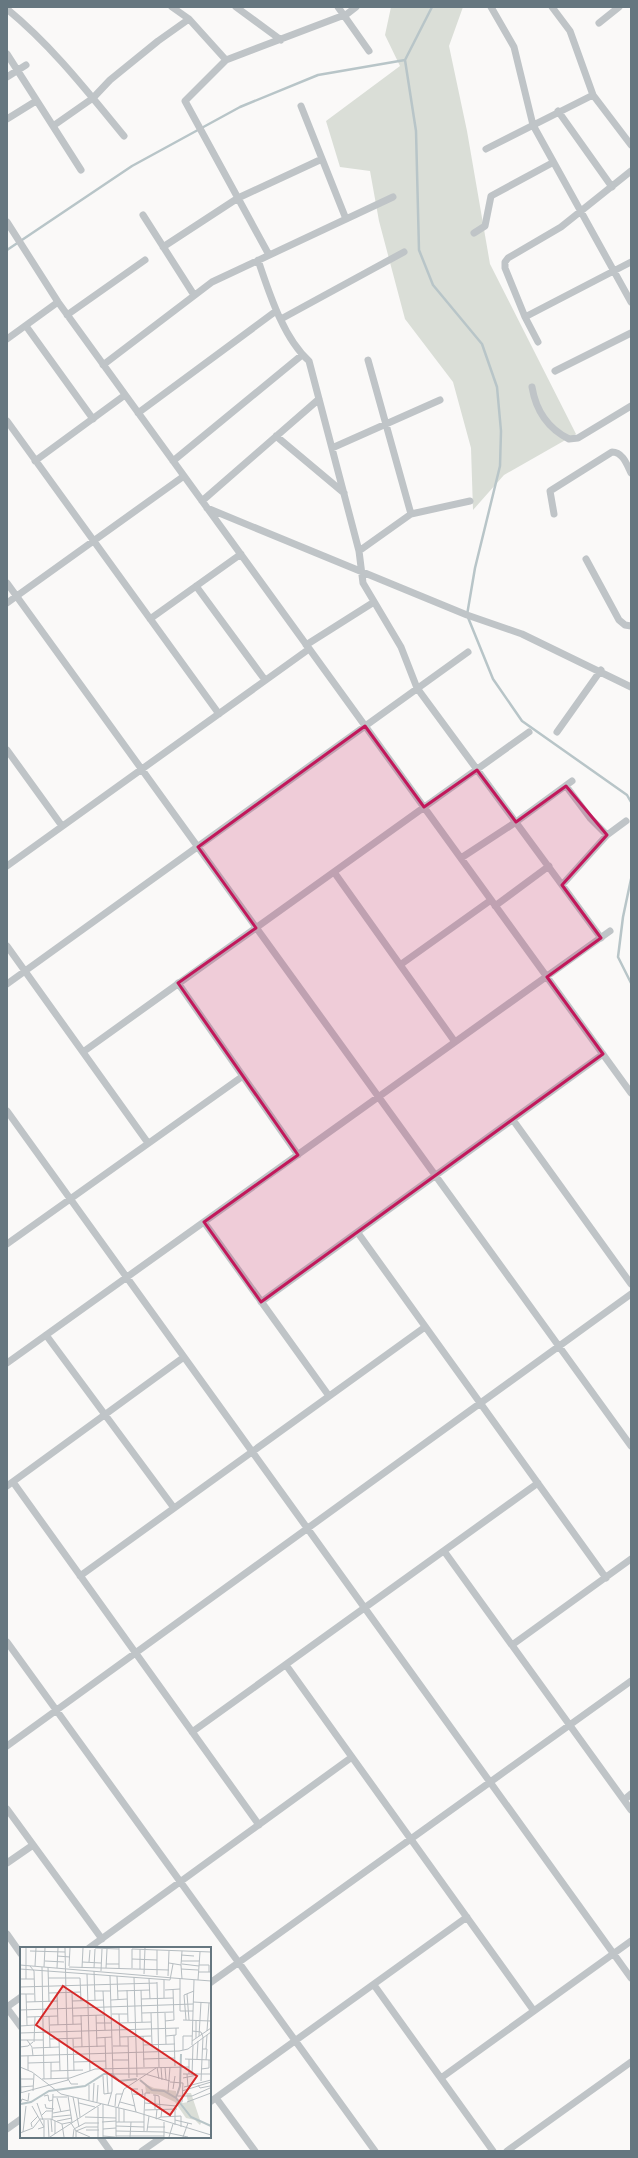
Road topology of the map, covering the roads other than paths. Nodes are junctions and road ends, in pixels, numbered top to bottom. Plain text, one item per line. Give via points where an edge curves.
1 (172, 7) edge
2 (236, 7) edge
3 (338, 7) edge
4 (356, 7) edge
5 (491, 7) edge
6 (552, 7) edge
7 (619, 7) edge
8 (7, 9) edge
9 (344, 15) junction
10 (189, 19) junction
11 (598, 23) dead end
12 (280, 40) junction
13 (369, 52) dead end
14 (7, 54) edge
15 (226, 60) junction
16 (26, 65) dead end
17 (16, 71) junction
18 (7, 77) edge
19 (593, 95) junction
20 (94, 98) junction
21 (36, 101) junction
22 (301, 106) dead end
23 (558, 112) junction
24 (7, 119) edge
25 (533, 125) junction
26 (53, 126) junction
27 (124, 136) dead end
28 (630, 142) edge
29 (486, 149) dead end
30 (322, 159) junction
31 (552, 163) junction
32 (81, 170) dead end
33 (631, 171) edge
34 (612, 187) junction
35 (393, 197) dead end
36 (238, 198) junction
37 (580, 212) junction
38 (142, 215) dead end
39 (346, 219) junction
40 (7, 222) edge
41 (474, 233) dead end
42 (163, 247) junction
43 (404, 252) dead end
44 (269, 255) junction
45 (145, 260) dead end
46 (258, 260) junction
47 (631, 262) edge
48 (614, 272) junction
49 (194, 295) junction
50 (58, 302) junction
51 (631, 302) edge
52 (276, 311) junction
53 (67, 315) junction
54 (525, 317) junction
55 (280, 319) junction
56 (26, 326) junction
57 (631, 333) edge
58 (7, 339) edge
59 (538, 342) dead end
60 (302, 355) junction
61 (368, 360) dead end
62 (103, 365) junction
63 (555, 372) dead end
64 (532, 387) dead end
65 (125, 395) junction
66 (319, 399) junction
67 (440, 400) dead end
68 (631, 406) edge
69 (138, 413) junction
70 (93, 419) junction
71 (7, 422) edge
72 (386, 424) junction
73 (276, 436) junction
74 (332, 448) junction
75 (35, 461) junction
76 (173, 461) junction
77 (631, 473) edge
78 (184, 476) junction
79 (344, 493) junction
80 (202, 501) junction
81 (470, 501) dead end
82 (207, 508) junction
83 (411, 514) junction
84 (554, 514) dead end
85 (94, 541) junction
86 (359, 551) junction
87 (240, 554) junction
88 (586, 558) dead end
89 (361, 572) junction
90 (7, 583) edge
91 (196, 586) junction
92 (17, 596) junction
93 (374, 602) junction
94 (7, 603) edge
95 (150, 619) junction
96 (631, 626) edge
97 (308, 647) junction
98 (468, 652) dead end
99 (601, 670) junction
100 (265, 680) junction
101 (631, 686) edge
102 (417, 688) junction
103 (219, 714) junction
104 (365, 726) junction
105 (529, 732) dead end
106 (557, 732) dead end
107 (7, 750) edge
108 (142, 769) junction
109 (477, 770) junction
110 (424, 807) junction
111 (626, 821) dead end
112 (516, 822) junction
113 (62, 826) junction
114 (607, 835) junction
115 (198, 847) junction
116 (461, 858) junction
117 (7, 866) edge
118 (548, 866) junction
119 (334, 872) junction
120 (562, 885) junction
121 (493, 903) junction
122 (256, 928) junction
123 (610, 931) dead end
124 (601, 938) junction
125 (7, 946) edge
126 (400, 965) junction
127 (25, 971) junction
128 (547, 977) junction
129 (178, 983) junction
130 (7, 984) edge
131 (455, 1042) junction
132 (83, 1052) junction
133 (603, 1054) junction
134 (243, 1076) junction
135 (631, 1093) edge
136 (379, 1097) junction
137 (7, 1111) edge
138 (513, 1120) junction
139 (148, 1143) junction
140 (298, 1155) junction
141 (436, 1176) junction
142 (70, 1199) junction
143 (204, 1222) junction
144 (358, 1233) junction
145 (7, 1244) edge
146 (127, 1277) junction
147 (631, 1284) edge
148 (631, 1294) edge
149 (261, 1302) junction
150 (425, 1327) junction
151 (46, 1335) junction
152 (559, 1346) junction
153 (184, 1358) junction
154 (7, 1363) edge
155 (329, 1396) junction
156 (480, 1403) junction
157 (105, 1415) junction
158 (631, 1446) edge
159 (252, 1452) junction
160 (538, 1483) junction
161 (10, 1484) edge
162 (174, 1508) junction
163 (307, 1528) junction
164 (444, 1551) junction
165 (631, 1559) edge
166 (80, 1576) junction
167 (606, 1578) junction
168 (365, 1608) junction
169 (7, 1642) edge
170 (512, 1645) junction
171 (135, 1653) junction
172 (286, 1665) junction
173 (631, 1681) edge
174 (56, 1710) junction
175 (570, 1725) junction
176 (192, 1732) junction
177 (7, 1746) edge
178 (352, 1757) junction
179 (490, 1782) junction
180 (631, 1794) edge
181 (624, 1800) junction
182 (7, 1809) edge
183 (631, 1810) edge
184 (259, 1825) junction
185 (411, 1839) junction
186 (33, 1845) junction
187 (7, 1863) edge
188 (180, 1882) junction
189 (467, 1917) junction
190 (7, 1934) edge
191 (102, 1939) junction
192 (631, 1941) edge
193 (90, 1947) edge
194 (20, 1953) edge
195 (613, 1954) junction
196 (239, 1963) junction
197 (631, 1978) edge
198 (211, 1982) edge
199 (374, 1985) junction
200 (20, 1998) edge
201 (7, 2007) edge
202 (534, 2011) junction
203 (20, 2026) edge
204 (295, 2041) junction
205 (631, 2062) edge
206 (441, 2078) junction
207 (216, 2098) junction
208 (211, 2101) edge
209 (20, 2120) edge
210 (7, 2129) edge
211 (101, 2138) edge
212 (161, 2138) edge
213 (110, 2151) edge
214 (142, 2151) edge
215 (255, 2151) edge
216 (375, 2151) edge
217 (493, 2151) edge
218 (507, 2151) edge

1 - 10 street
2 - 12 street
3 - 9 street
4 - 9 street
5 - 25 street via 514,47
6 - 19 street via 570,31
7 - 11 street
8 - 20 street via 30,27
9 - 12 street
9 - 13 street
10 - 15 street via 211,40
10 - 20 street via 110,80
12 - 15 street
14 - 17 street
15 - 36 street via 185,101
16 - 17 street
17 - 18 street
17 - 21 street
19 - 23 street
19 - 28 street
20 - 26 street
20 - 27 street
21 - 24 street
21 - 26 street
22 - 30 street
23 - 25 street
23 - 34 street
25 - 29 street
25 - 31 street
26 - 32 street
30 - 36 street
30 - 39 street
31 - 37 street
31 - 41 street via 491,196 485,226
33 - 34 street
34 - 37 street
35 - 39 street
36 - 42 street
36 - 44 street
37 - 48 street
37 - 54 street via 505,262 505,268
38 - 42 street
39 - 44 street
40 - 50 street
42 - 49 street
43 - 55 street
44 - 46 street
45 - 53 street
46 - 49 street via 212,282
46 - 52 street
47 - 48 street
48 - 51 street
48 - 54 street
49 - 62 street
50 - 53 street
50 - 56 street
52 - 55 street
52 - 69 street
53 - 62 street
54 - 59 street
55 - 60 street
56 - 58 street
56 - 70 street
57 - 63 street
60 - 66 street via 309,361
60 - 76 street
61 - 72 street
62 - 65 street
64 - 68 street via 534,400 541,415 552,429 569,439 578,438
65 - 69 street
65 - 70 street
66 - 73 street
66 - 74 street
67 - 72 street
69 - 76 street
70 - 75 street
71 - 75 street
72 - 74 street
72 - 83 street
73 - 79 street
73 - 80 street
74 - 79 street
75 - 85 street
76 - 78 street
77 - 84 street via 622,457 612,452 550,491
78 - 80 street
78 - 85 street
79 - 86 street
80 - 82 street
81 - 83 street
82 - 87 street
82 - 89 street
83 - 86 street
85 - 92 street
85 - 95 street
86 - 89 street
87 - 91 street
87 - 97 street
88 - 96 street via 619,620
89 - 93 street via 363,584
89 - 99 street via 467,615 522,634
90 - 92 street
91 - 95 street
91 - 100 street
92 - 94 street
92 - 108 street
93 - 97 street
93 - 102 street via 401,647
95 - 103 street
97 - 100 street
97 - 104 street
98 - 102 street
99 - 101 street
99 - 106 street
100 - 103 street
102 - 104 street
102 - 109 street
103 - 108 street
104 - 110 street
104 - 115 street
105 - 109 street
107 - 113 street
108 - 113 street
108 - 115 street
109 - 110 street
109 - 112 street
110 - 116 street
110 - 119 street
111 - 114 street
112 - 114 street via 569,784 590,818
112 - 116 street
112 - 118 street
113 - 117 street
114 - 120 street
115 - 122 street
115 - 127 street
116 - 121 street
118 - 120 street
118 - 121 street
119 - 122 street
119 - 126 street
120 - 124 street
121 - 126 street
121 - 128 street
122 - 129 street
122 - 136 street
123 - 124 street
124 - 128 street
125 - 127 street
126 - 131 street
127 - 130 street
127 - 132 street
128 - 131 street
128 - 133 street
129 - 132 street
129 - 134 street
131 - 136 street
132 - 139 street
133 - 135 street
133 - 138 street
134 - 139 street
134 - 140 street
136 - 140 street
136 - 141 street
137 - 142 street
138 - 141 street
138 - 147 street
139 - 142 street
140 - 143 street
141 - 144 street
141 - 152 street
142 - 145 street
142 - 146 street
143 - 146 street
143 - 149 street
144 - 149 street
144 - 150 street
146 - 151 street
146 - 153 street
148 - 152 street
149 - 155 street
150 - 155 street
150 - 156 street
151 - 154 street
151 - 157 street
152 - 156 street
152 - 158 street
153 - 157 street
153 - 159 street
155 - 159 street
156 - 160 street
156 - 163 street
157 - 161 street
157 - 162 street
159 - 162 street
159 - 163 street
160 - 164 street
160 - 167 street
161 - 166 street
162 - 166 street
163 - 168 street
163 - 171 street
164 - 168 street
164 - 170 street
165 - 167 street
166 - 171 street
167 - 170 street
168 - 172 street
168 - 179 street
169 - 174 street
170 - 175 street
171 - 174 street
171 - 176 street
172 - 176 street
172 - 178 street
173 - 175 street
174 - 177 street
174 - 188 street
175 - 179 street
175 - 181 street
176 - 184 street
178 - 184 street
178 - 185 street
179 - 185 street
179 - 195 street
180 - 181 street
181 - 183 street
182 - 186 street
184 - 188 street
185 - 189 street
185 - 196 street
186 - 187 street
186 - 191 street
188 - 191 street
188 - 196 street
189 - 199 street
189 - 202 street
190 - 194 street
191 - 193 street
192 - 195 street
195 - 197 street
195 - 202 street
196 - 198 street
196 - 204 street
199 - 204 street
199 - 206 street
200 - 201 street
201 - 203 street
202 - 206 street
204 - 207 street
204 - 216 street
205 - 218 street
206 - 217 street
207 - 208 street
207 - 215 street
209 - 210 street
211 - 213 street
212 - 214 street

